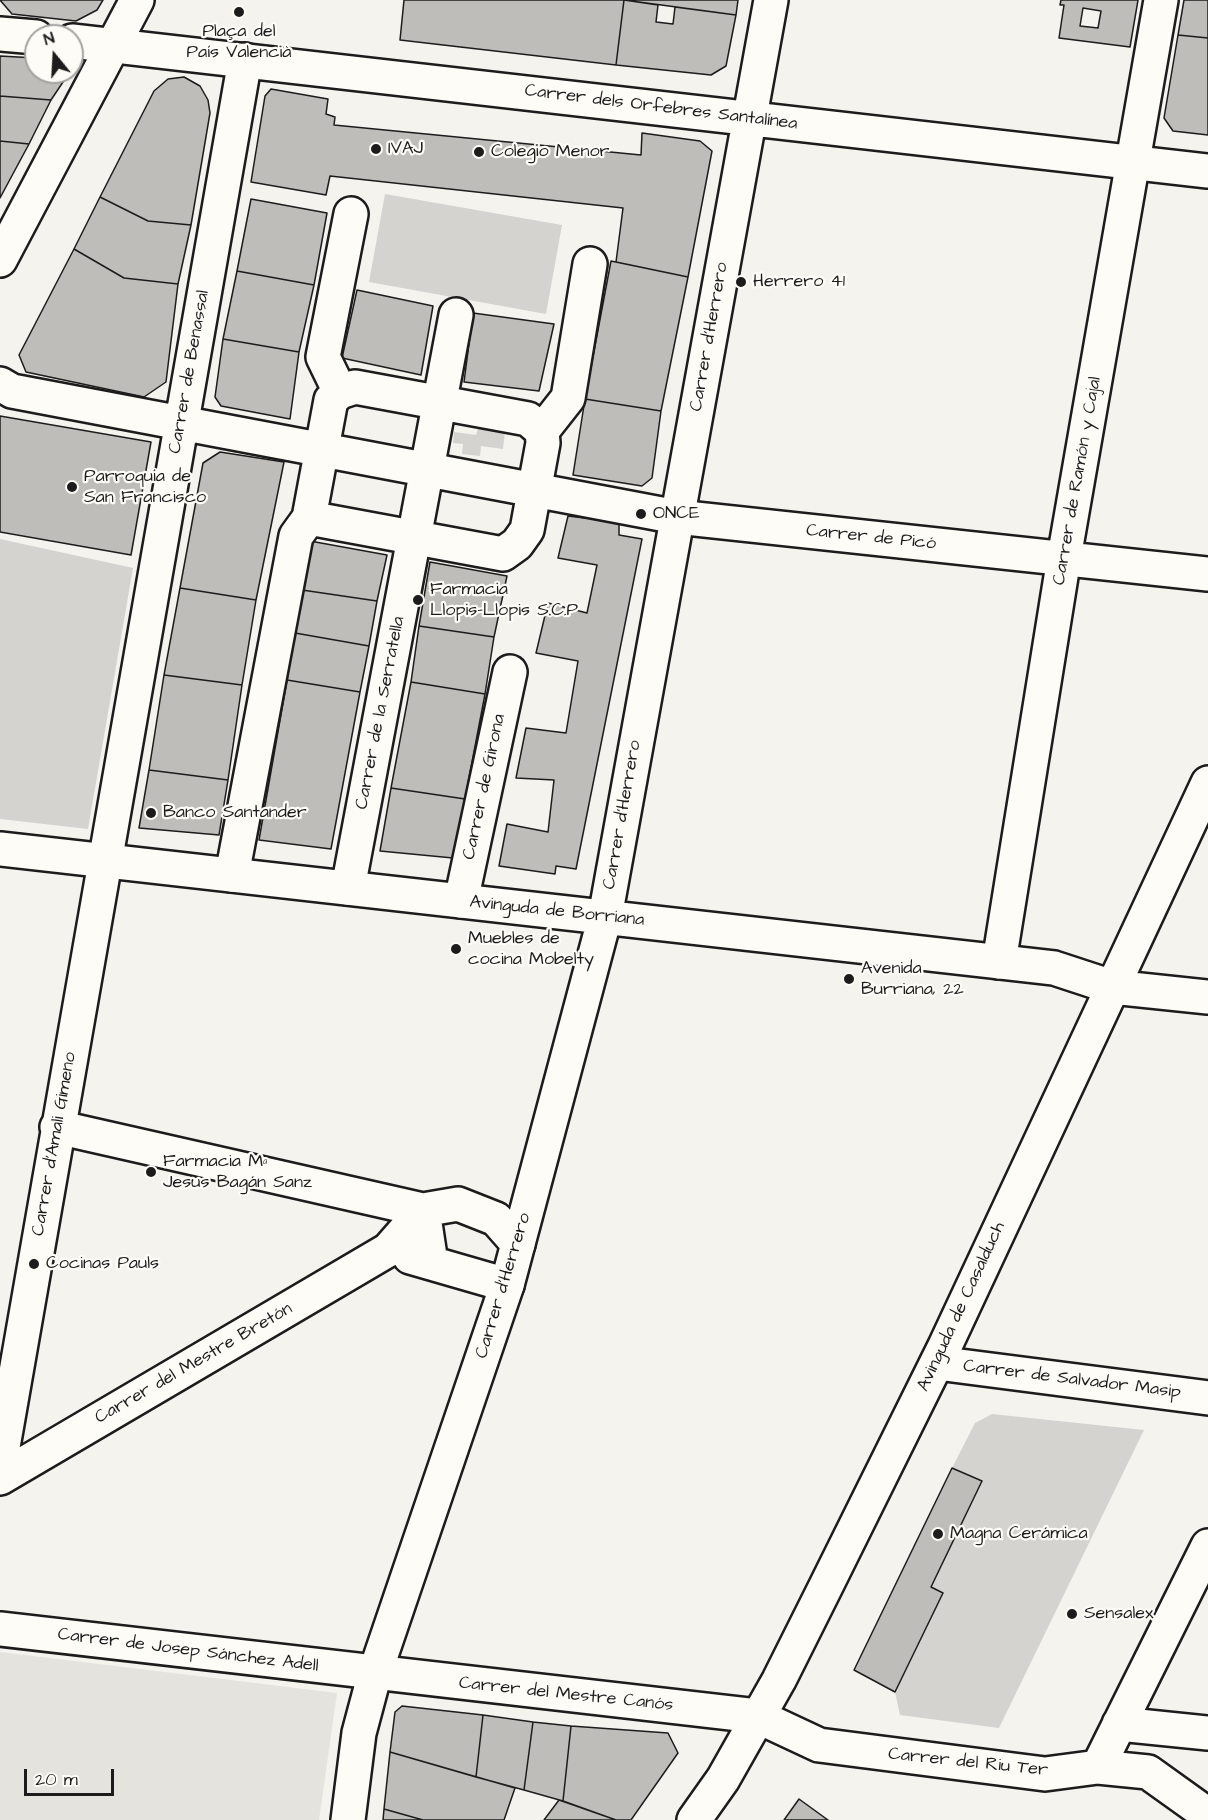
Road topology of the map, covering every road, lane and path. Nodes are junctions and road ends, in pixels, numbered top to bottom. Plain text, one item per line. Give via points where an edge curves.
1 (137, 0) edge
2 (771, 0) edge
3 (1161, 0) edge
4 (0, 34) edge
5 (24, 36) edge
6 (84, 42) edge
7 (114, 45) junction
8 (245, 60) junction
9 (750, 118) junction
10 (1134, 162) junction
11 (1208, 171) edge
12 (351, 214) dead end
13 (0, 260) edge
14 (590, 264) dead end
15 (456, 315) dead end
16 (0, 384) edge
17 (340, 392) junction
18 (439, 403) junction
19 (181, 422) junction
20 (542, 431) junction
21 (321, 449) junction
22 (427, 469) junction
23 (535, 490) junction
24 (677, 517) junction
25 (309, 518) junction
26 (414, 537) junction
27 (1064, 558) junction
28 (1208, 574) edge
29 (510, 672) dead end
30 (1208, 783) edge
31 (0, 849) edge
32 (106, 861) junction
33 (232, 875) junction
34 (348, 888) junction
35 (461, 901) junction
36 (605, 917) junction
37 (999, 962) junction
38 (1112, 987) junction
39 (1208, 998) edge
40 (57, 1127) junction
41 (423, 1210) junction
42 (518, 1244) junction
43 (388, 1250) junction
44 (431, 1263) junction
45 (507, 1285) junction
46 (937, 1363) junction
47 (1208, 1398) edge
48 (0, 1464) edge
49 (0, 1478) edge
50 (1208, 1546) edge
51 (0, 1629) edge
52 (375, 1673) junction
53 (757, 1716) junction
54 (1119, 1724) junction
55 (1208, 1733) edge
56 (1098, 1767) junction
57 (1208, 1815) edge
58 (348, 1820) edge
59 (694, 1820) edge

1 - 7 street
2 - 9 street, Carrer d'Herrero
3 - 10 street, Carrer de Ramón y Cajal
4 - 5 street
6 - 7 street, Carrer dels Orfebres Santalínea
7 - 8 street, Carrer dels Orfebres Santalínea
7 - 13 street
8 - 9 street, Carrer dels Orfebres Santalínea
8 - 19 street, Carrer de Benassal
9 - 10 street, Carrer dels Orfebres Santalínea
9 - 24 street, Carrer d'Herrero
10 - 11 street, Carrer dels Orfebres Santalínea
10 - 27 street, Carrer de Ramón y Cajal
12 - 17 street via 323,357
14 - 20 street via 568,398
15 - 18 street, Carrer de la Serratella
16 - 19 street, Carrer de Picó via 12,391
17 - 18 street via 355,387
17 - 21 street via 331,400
18 - 20 street via 528,419
18 - 22 street, Carrer de la Serratella
19 - 21 street, Carrer de Picó
19 - 32 street, Carrer de Benassal
20 - 23 street
21 - 22 street, Carrer de Picó
21 - 25 street
22 - 23 street, Carrer de Picó
22 - 26 street, Carrer de la Serratella
23 - 24 street, Carrer de Picó
23 - 26 street via 527,530 503,554
24 - 27 street, Carrer de Picó
24 - 36 street, Carrer d'Herrero
25 - 26 street
25 - 33 street via 296,536
26 - 34 street, Carrer de la Serratella
27 - 28 street, Carrer de Picó
27 - 37 street, Carrer de Ramón y Cajal
29 - 35 street, Carrer de Girona
30 - 38 street, Avinguda de Casalduch
31 - 32 street, Avinguda de Borriana
32 - 33 street, Avinguda de Borriana
32 - 40 street, Carrer d'Amali Gimeno
33 - 34 street, Avinguda de Borriana
34 - 35 street, Avinguda de Borriana
35 - 36 street, Avinguda de Borriana
36 - 37 street, Avinguda de Borriana
36 - 42 street, Carrer d'Herrero
37 - 38 street, Avinguda de Borriana via 1054,968
38 - 39 street, Avinguda de Borriana
38 - 46 street, Avinguda de Casalduch
40 - 41 street
40 - 48 street, Carrer d'Amali Gimeno
41 - 42 street via 458,1204 496,1219
41 - 43 street, Carrer del Mestre Bretón
41 - 44 street
42 - 45 street, Carrer d'Herrero
43 - 44 street
43 - 49 street, Carrer del Mestre Bretón
44 - 45 street
45 - 52 street, Carrer d'Herrero
46 - 47 street, Carrer de Salvador Masip
46 - 53 street, Avinguda de Casalduch via 779,1680
50 - 54 street
51 - 52 street, Carrer de Josep Sánchez Adell
52 - 53 street, Carrer del Mestre Canós
52 - 58 street, Carrer d'Herrero via 359,1733
53 - 56 street, Carrer del Riu Ter via 819,1745 1045,1774
53 - 59 street, Avinguda de Casalduch via 723,1779
54 - 55 street
54 - 56 street
56 - 57 street, Carrer del Riu Ter via 1148,1772

